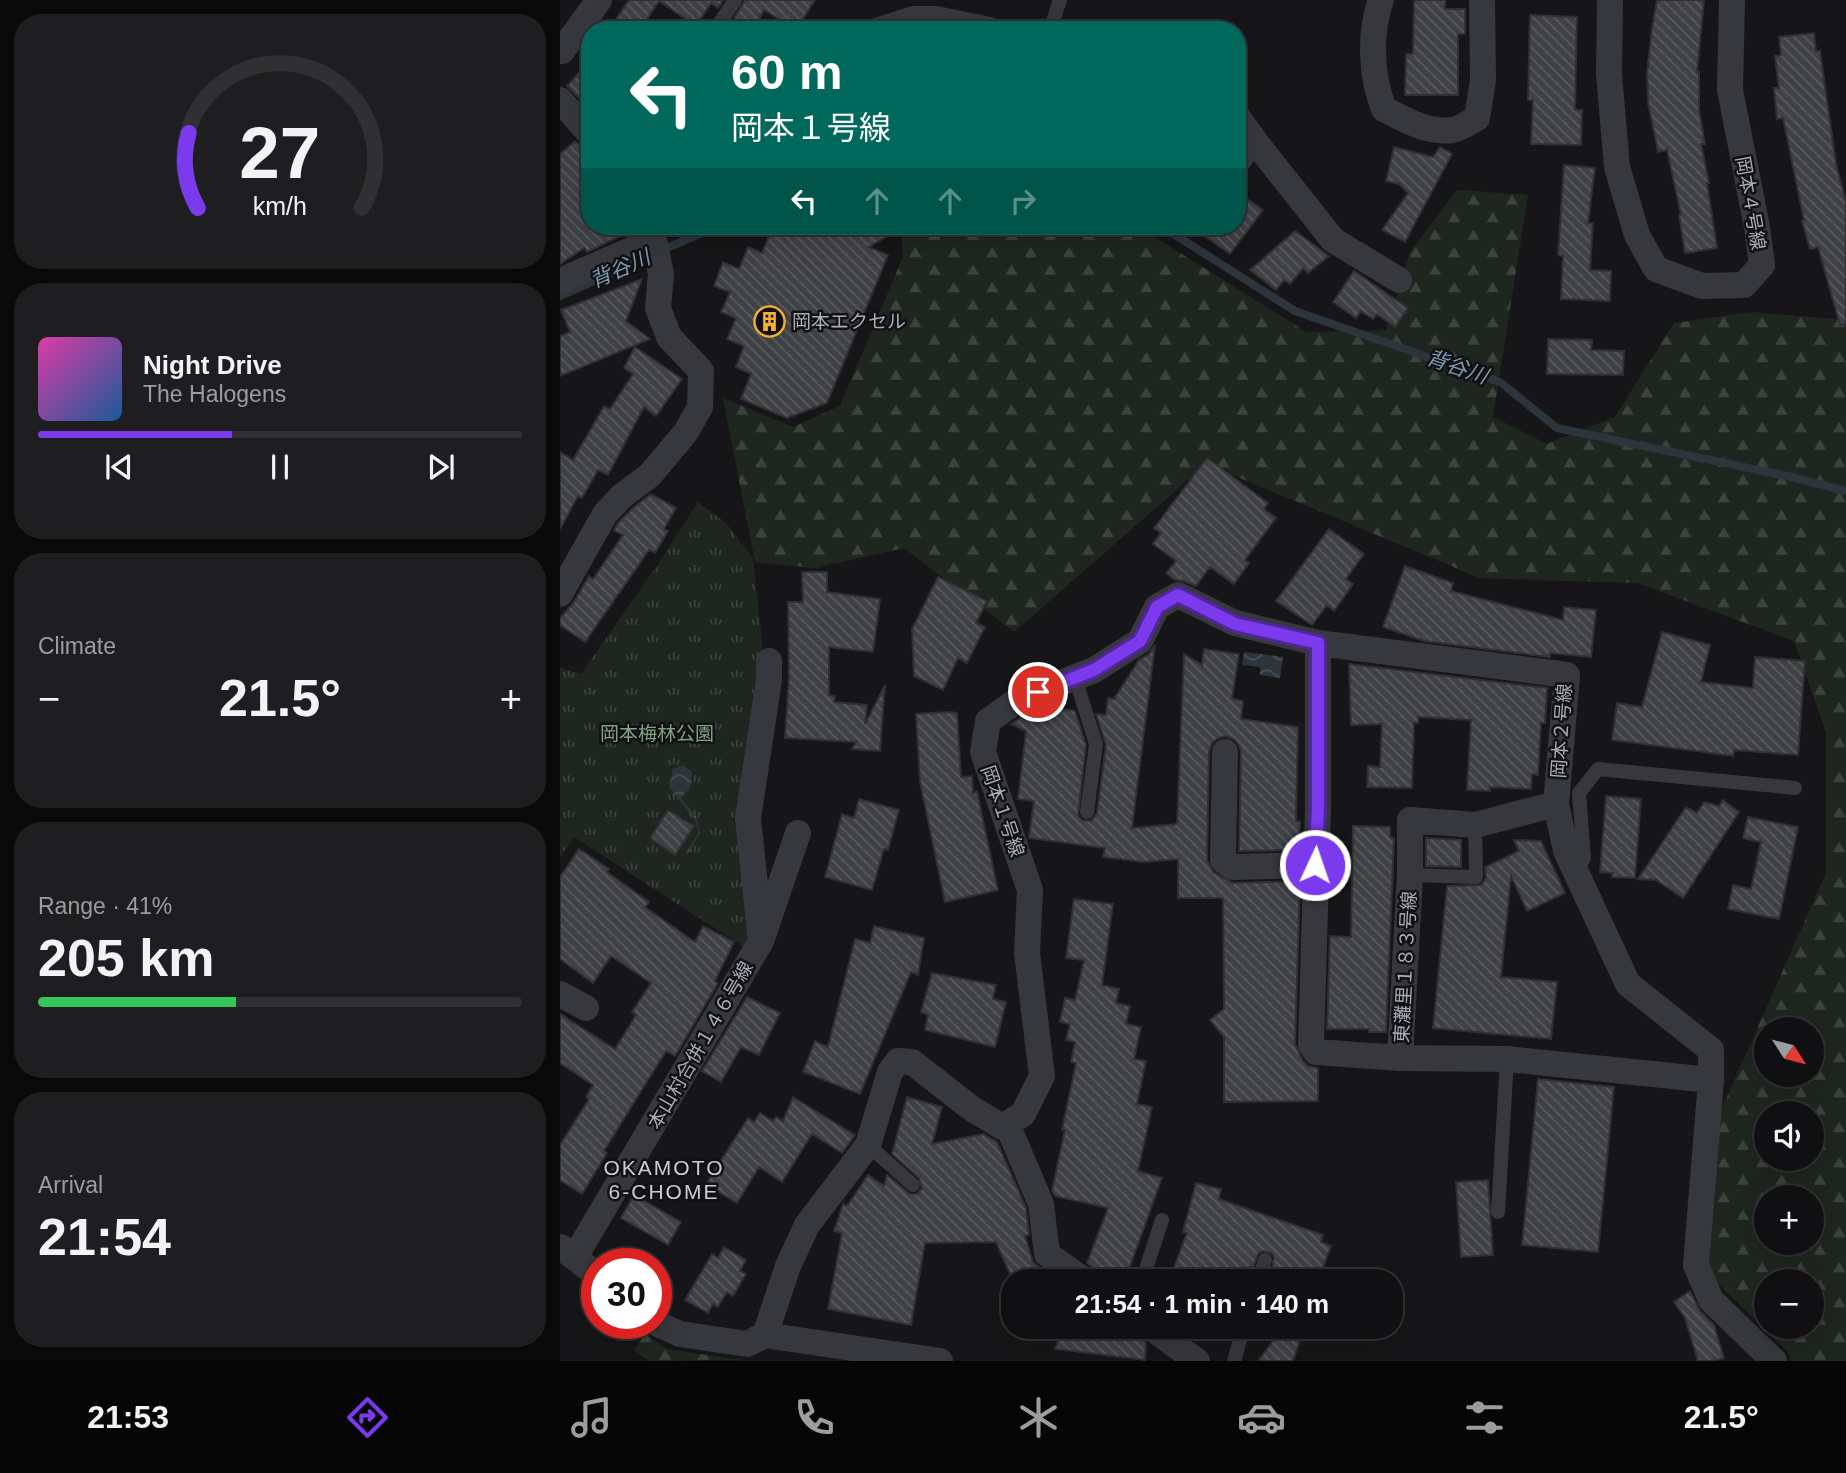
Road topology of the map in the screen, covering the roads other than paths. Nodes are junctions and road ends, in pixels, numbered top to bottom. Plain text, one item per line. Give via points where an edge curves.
1 (599, 0) edge
2 (735, 0) edge
3 (1060, 0) edge
4 (1381, 0) edge
5 (1482, 0) edge
6 (1610, 0) edge
7 (1732, 0) edge
8 (939, 9) edge
9 (584, 21) edge
10 (721, 21) edge
11 (907, 21) edge
12 (968, 21) edge
13 (1053, 21) edge
14 (581, 25) edge
15 (561, 52) edge
16 (581, 52) edge
17 (561, 105) edge
18 (581, 125) edge
19 (1246, 129) edge
20 (1257, 144) junction
21 (1246, 160) edge
22 (646, 235) edge
23 (651, 235) edge
24 (1399, 280) dead end
25 (560, 281) edge
26 (560, 594) edge
27 (1318, 643) junction
28 (769, 661) dead end
29 (1075, 678) junction
30 (1224, 752) dead end
31 (1795, 788) dead end
32 (1556, 804) junction
33 (1087, 812) dead end
34 (1410, 820) joint
35 (1475, 825) junction
36 (798, 832) dead end
37 (1315, 865) junction
38 (1575, 871) junction
39 (1410, 875) junction
40 (761, 942) junction
41 (560, 994) edge
42 (586, 1008) dead end
43 (1400, 1058) junction
44 (1507, 1059) junction
45 (1711, 1080) junction
46 (1007, 1124) junction
47 (868, 1145) junction
48 (913, 1185) dead end
49 (1498, 1212) dead end
50 (1162, 1220) dead end
51 (567, 1252) edge
52 (1265, 1260) dead end
53 (581, 1263) edge
54 (1068, 1269) edge
55 (1146, 1269) edge
56 (1262, 1269) edge
57 (672, 1330) edge
58 (765, 1335) junction
59 (1167, 1339) edge
60 (1240, 1339) edge
61 (940, 1361) edge
62 (1197, 1361) edge
63 (1234, 1361) edge
64 (1774, 1361) edge

1 - 9 street
2 - 10 lane
3 - 13 lane
4 - 5 street via 1374,33 1376,89 1384,109 1413,124 1454,130 1477,118 1483,80
6 - 7 street, 岡本４号線 via 1609,74 1617,167 1637,234 1656,269 1702,286 1744,285 1762,265 1730,90
8 - 11 street
8 - 12 street
14 - 15 street
15 - 16 street
17 - 18 street
19 - 20 street
20 - 21 lane
20 - 24 street via 1333,240
22 - 25 street
23 - 26 street via 661,274 658,308 668,337 701,371 700,407 686,432 650,475 605,514
27 - 29 street, 岡本１号線 via 1235,624 1178,595 1157,607 1140,641
27 - 32 street, 岡本２号線 via 1567,675
27 - 37 street
28 - 40 street via 748,818
29 - 33 lane via 1097,744
29 - 46 street, 岡本１号線 via 1019,699 988,721 984,741 983,752 1030,890 1027,953 1042,1076 1023,1114
30 - 37 street via 1223,860 1233,867
31 - 38 lane via 1598,769 1580,793 1584,858
32 - 35 street, 岡本２号線
32 - 38 street
34 - 35 street, 岡本２号線
34 - 39 street, 東灘里１８３号線
35 - 39 lane, 東灘里１８３号線 via 1476,877
36 - 40 street, 本山村合併１４６号線
37 - 43 street via 1312,1048 1315,1052
38 - 45 street via 1628,984 1711,1050
39 - 43 street, 東灘里１８３号線
40 - 51 street, 本山村合併１４６号線
41 - 42 street
43 - 44 street
44 - 45 street
44 - 49 lane
45 - 64 street via 1696,1265 1711,1300
46 - 47 street via 1002,1127 971,1108 912,1062 898,1061 890,1072
46 - 54 street via 1041,1204 1047,1254
47 - 48 lane
47 - 58 street via 807,1225
50 - 55 lane
51 - 53 street
52 - 56 lane
57 - 58 street via 747,1344
58 - 61 street
59 - 62 street
60 - 63 lane

